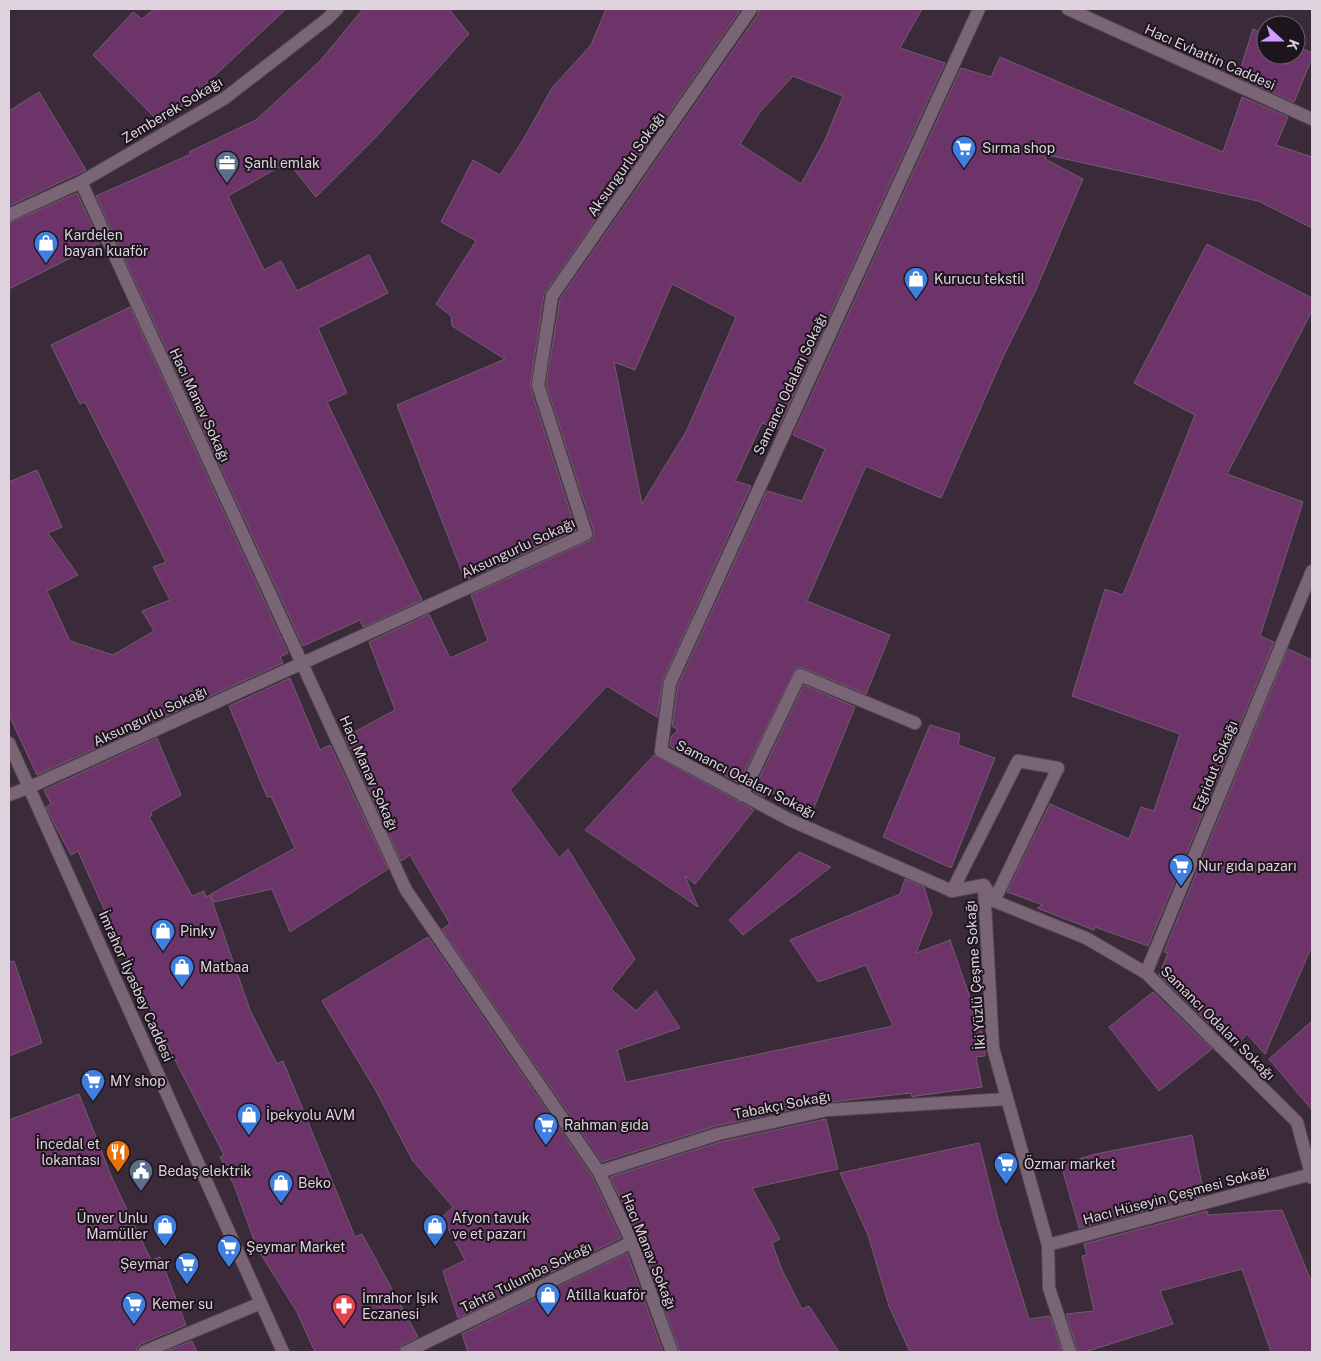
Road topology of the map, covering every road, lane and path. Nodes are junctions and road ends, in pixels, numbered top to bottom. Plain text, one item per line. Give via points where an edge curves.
1 (337, 9) edge
2 (751, 9) edge
3 (979, 9) edge
4 (1068, 9) edge
5 (1312, 119) edge
6 (81, 182) junction
7 (9, 215) edge
8 (1312, 571) edge
9 (302, 662) junction
10 (915, 723) dead end
11 (9, 743) edge
12 (30, 787) junction
13 (9, 795) edge
14 (742, 795) junction
15 (984, 886) junction
16 (952, 890) junction
17 (994, 901) junction
18 (1146, 973) junction
19 (1007, 1099) junction
20 (599, 1172) junction
21 (1312, 1175) edge
22 (632, 1242) junction
23 (1048, 1245) junction
24 (262, 1303) junction
25 (144, 1352) edge
26 (284, 1352) edge
27 (406, 1352) edge
28 (672, 1352) edge
29 (1070, 1352) edge

1 - 6 street, Zemberek Sokağı via 225,98
2 - 9 street, Aksungurlu Sokağı via 552,296 538,385 586,534
3 - 14 street, Samancı Odaları Sokağı via 670,683 661,752
4 - 5 street, Hacı Evhattin Caddesi
6 - 7 street, Zemberek Sokağı
6 - 9 street, Hacı Manav Sokağı
8 - 18 street, Eğridut Sokağı
9 - 12 street, Aksungurlu Sokağı
9 - 20 street, Hacı Manav Sokağı via 406,890
10 - 14 street via 800,675
11 - 12 street, İmrahor İlyasbey Caddesi
12 - 13 street, Aksungurlu Sokağı
12 - 24 street, İmrahor İlyasbey Caddesi
14 - 16 street, Samancı Odaları Sokağı via 790,820
15 - 16 street
15 - 17 street
15 - 19 street, İki Yüzlü Çeşme Sokağı via 993,1048
16 - 17 street via 1018,761 1058,768
17 - 18 street, Samancı Odaları Sokağı via 1086,938
18 - 21 street, Samancı Odaları Sokağı via 1297,1122
19 - 20 street, Tabakçı Sokağı via 827,1110 718,1134
19 - 23 street, İki Yüzlü Çeşme Sokağı
20 - 22 street, Hacı Manav Sokağı
21 - 23 street, Hacı Hüseyin Çeşmesi Sokağı
22 - 27 street, Tahta Tulumba Sokağı
22 - 28 street, Hacı Manav Sokağı
23 - 29 street, İki Yüzlü Çeşme Sokağı via 1049,1288
24 - 25 street
24 - 26 street, İmrahor İlyasbey Caddesi

